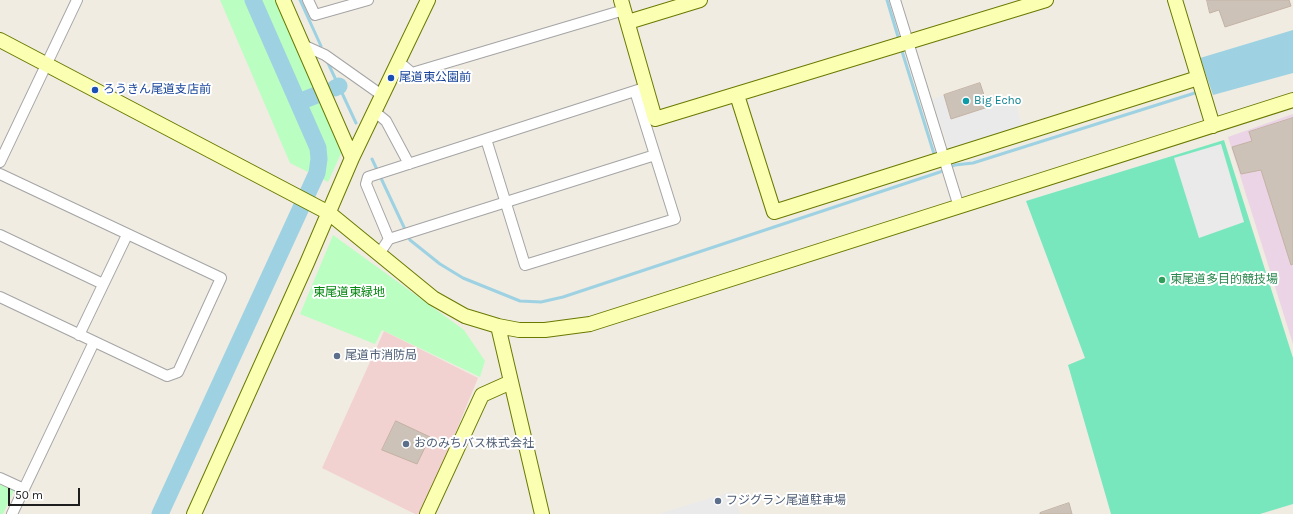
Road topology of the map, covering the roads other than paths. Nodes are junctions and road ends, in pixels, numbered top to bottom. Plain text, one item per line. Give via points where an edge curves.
1 (77, 0) edge
2 (283, 0) edge
3 (308, 0) edge
4 (368, 0) edge
5 (428, 0) edge
6 (700, 0) edge
7 (895, 0) edge
8 (1046, 0) edge
9 (1176, 0) edge
10 (624, 11) edge
11 (0, 40) edge
12 (903, 44) junction
13 (303, 45) junction
14 (399, 62) junction
15 (47, 65) junction
16 (1201, 87) junction
17 (641, 89) junction
18 (737, 95) junction
19 (383, 96) junction
20 (1293, 100) edge
21 (375, 112) junction
22 (1213, 126) junction
23 (486, 139) junction
24 (655, 155) junction
25 (352, 158) junction
26 (0, 162) edge
27 (409, 164) junction
28 (943, 164) junction
29 (0, 174) edge
30 (506, 202) junction
31 (959, 207) junction
32 (324, 211) junction
33 (0, 235) edge
34 (127, 235) junction
35 (389, 239) junction
36 (379, 254) junction
37 (103, 284) junction
38 (0, 297) edge
39 (498, 326) junction
40 (79, 335) junction
41 (94, 342) junction
42 (511, 382) junction
43 (0, 478) edge
44 (24, 489) junction
45 (12, 514) edge
46 (194, 514) edge
47 (427, 514) edge
48 (542, 514) edge

1 - 15 street
2 - 13 street
3 - 4 street via 315,15
5 - 14 street
6 - 10 street
7 - 12 street
8 - 12 street
9 - 16 street
10 - 14 street via 412,73
10 - 17 street
11 - 15 street
12 - 18 street
12 - 28 street
13 - 19 street via 325,55
13 - 25 street
14 - 19 street
15 - 26 street
15 - 32 street
16 - 22 street
16 - 28 street
17 - 18 street via 656,119
17 - 23 street
17 - 24 street
18 - 28 street via 774,212
19 - 21 street
20 - 22 street
21 - 25 street
21 - 27 street via 386,121
22 - 31 street
23 - 27 street
23 - 30 street
24 - 30 street
24 - 30 street via 675,219 525,265
25 - 32 street
27 - 35 street via 368,177 366,184
28 - 31 street
29 - 34 street
30 - 35 street
31 - 39 street via 590,324 545,330 519,330
32 - 36 street
32 - 46 street
33 - 37 street
34 - 37 street
34 - 41 street via 221,278 178,372 167,376
35 - 36 street
36 - 39 street via 433,298 466,316
37 - 40 street
38 - 40 street
39 - 42 street
40 - 41 street
41 - 44 street
42 - 47 street via 482,394
42 - 48 street
43 - 44 street
44 - 45 street

